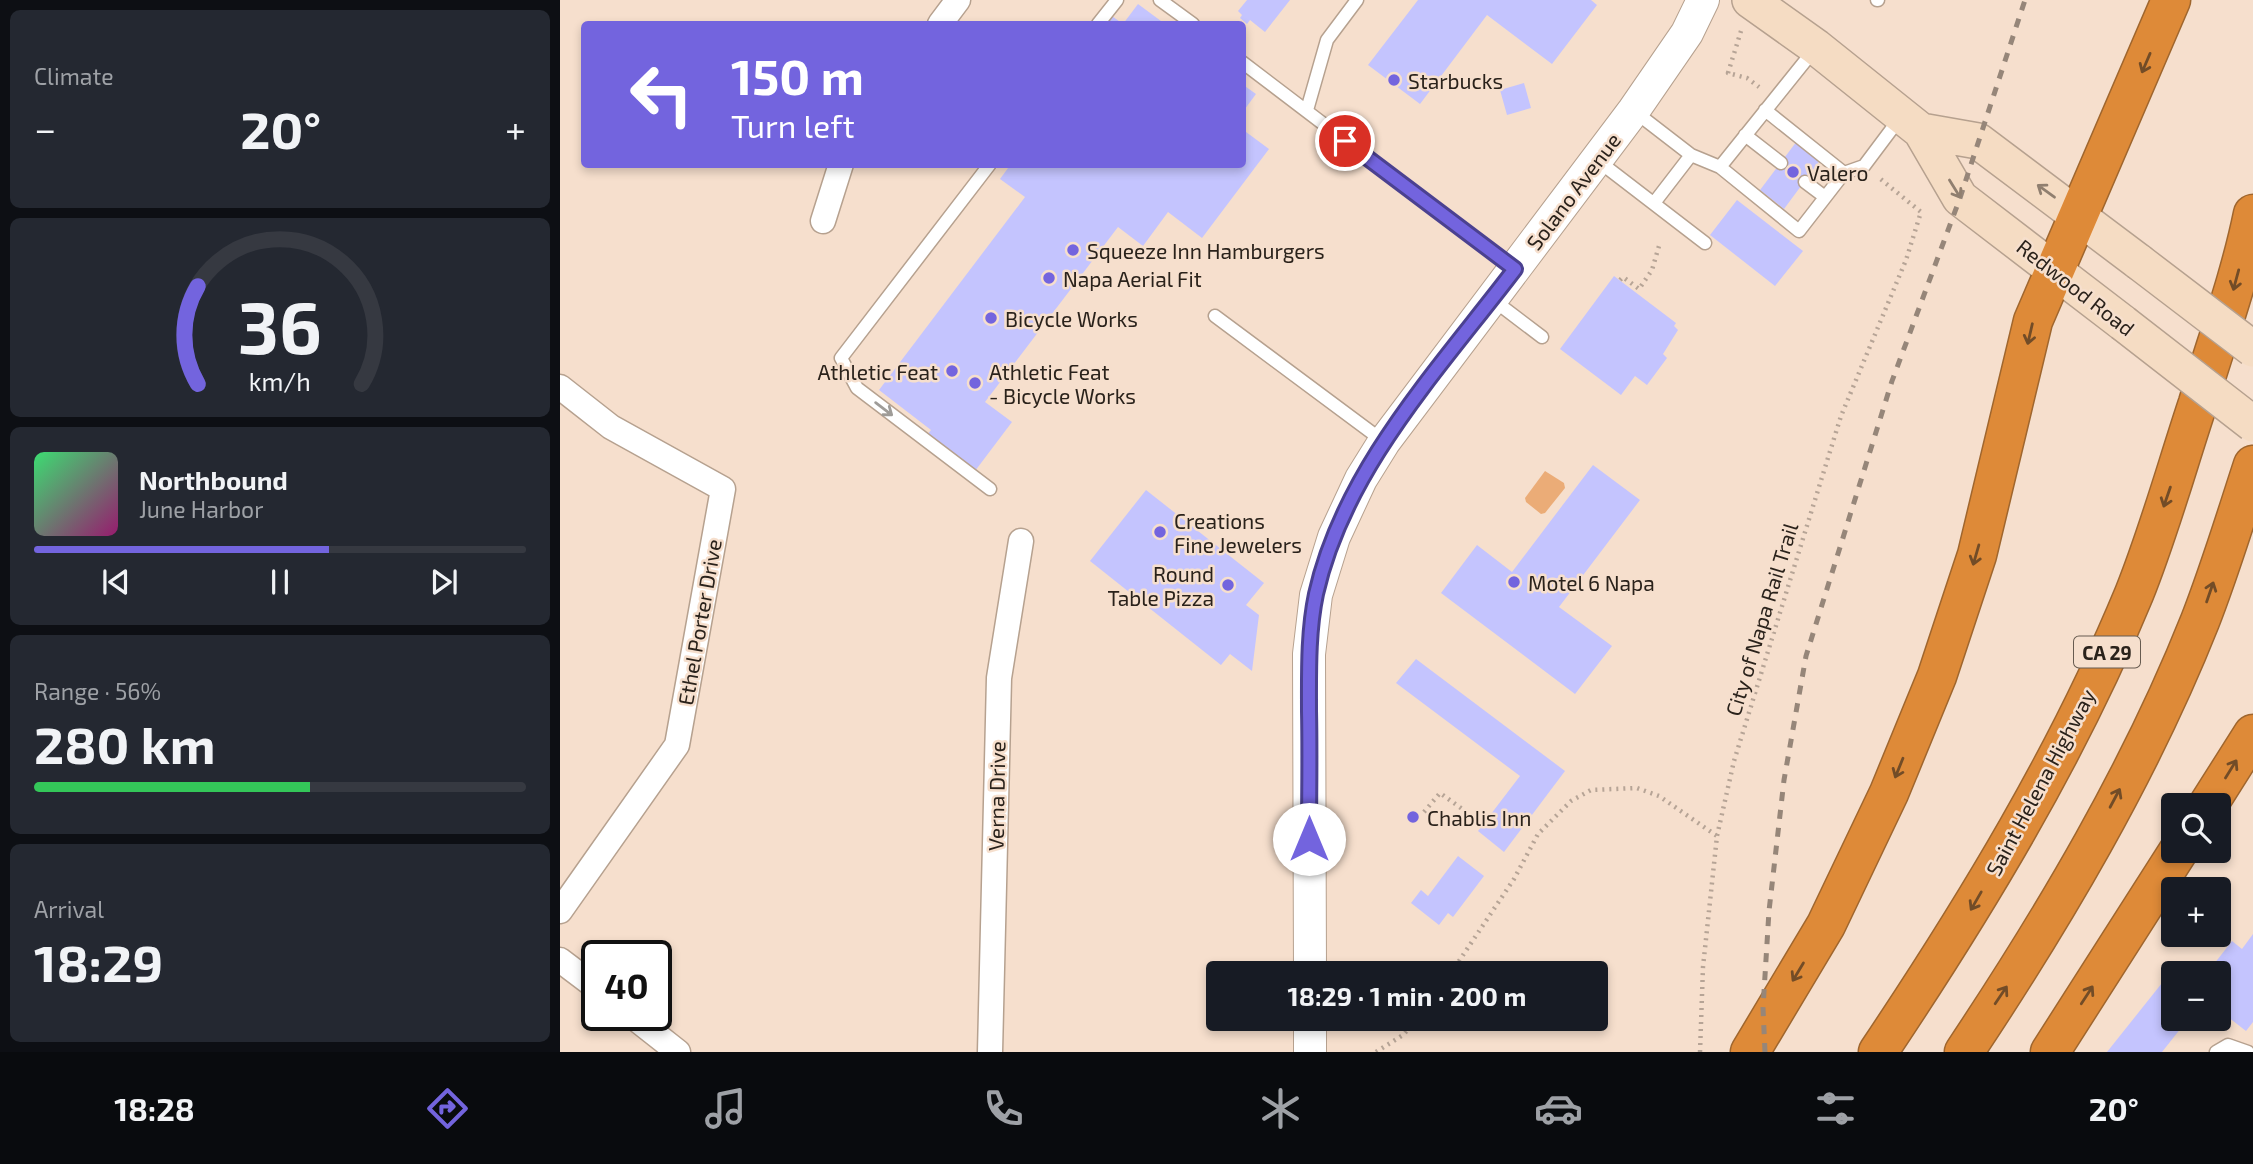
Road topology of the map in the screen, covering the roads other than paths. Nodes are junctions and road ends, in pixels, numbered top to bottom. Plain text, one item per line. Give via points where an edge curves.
1 (958, 0) edge
2 (1117, 0) edge
3 (1160, 0) edge
4 (1357, 0) edge
5 (1703, 0) edge
6 (2171, 0) edge
7 (1746, 12) edge
8 (942, 21) edge
9 (1100, 21) edge
10 (1189, 21) edge
11 (1816, 47) junction
12 (1246, 65) edge
13 (1307, 110) junction
14 (1634, 110) junction
15 (1765, 110) junction
16 (1911, 123) junction
17 (1745, 135) junction
18 (1691, 155) junction
19 (1597, 160) junction
20 (1781, 163) dead end
21 (1720, 167) junction
22 (840, 168) edge
23 (987, 168) edge
24 (1844, 173) junction
25 (1805, 182) dead end
26 (1825, 197) junction
27 (1654, 203) junction
28 (2253, 214) edge
29 (2078, 215) junction
30 (823, 221) dead end
31 (1705, 243) dead end
32 (1515, 269) junction
33 (2056, 271) junction
34 (1492, 299) junction
35 (1215, 316) dead end
36 (1542, 337) dead end
37 (2253, 349) edge
38 (560, 387) edge
39 (2253, 424) edge
40 (1384, 442) junction
41 (2253, 465) edge
42 (990, 489) dead end
43 (1021, 541) dead end
44 (2253, 734) edge
45 (2216, 793) edge
46 (2171, 863) edge
47 (560, 911) edge
48 (560, 960) edge
49 (1310, 961) edge
50 (581, 976) edge
51 (651, 1031) edge
52 (1310, 1031) edge
53 (678, 1052) edge
54 (990, 1052) edge
55 (1310, 1052) edge
56 (1750, 1052) edge
57 (1878, 1052) edge
58 (1964, 1052) edge
59 (2050, 1052) edge
60 (2216, 1052) edge
61 (2248, 1052) edge

1 - 8 street
2 - 9 lane
3 - 10 lane
4 - 13 lane via 1327,40
5 - 14 street, Solano Avenue via 1687,33
6 -> 29 highway
7 - 11 main road, Redwood Road
11 - 15 lane
11 - 16 main road, Redwood Road
12 - 13 lane
13 - 32 lane
14 - 18 lane
14 - 19 street, Solano Avenue
15 - 17 lane
15 - 24 lane
16 - 24 lane via 1864,166
29 -> 16 main road, Redwood Road via 1978,141
16 -> 33 main road, Redwood Road via 1960,198
17 - 20 lane
17 - 21 lane
18 - 21 lane
18 - 27 lane
19 - 27 lane
19 - 32 street, Solano Avenue
21 - 26 lane via 1799,231
22 - 30 street
23 -> 42 lane via 841,358 857,388
24 - 26 lane
25 - 26 lane
27 - 31 lane
28 -> 57 highway, Saint Helena Highway / CA 29 via 2234,288 2134,593 2082,707 2020,824 1954,938
29 - 33 highway
29 - 37 main road, Redwood Road, bridge
32 - 34 street, Solano Avenue
33 - 39 main road, Redwood Road, bridge
33 -> 56 highway via 2033,321 1977,555 1937,676 1889,793 1826,925
34 - 36 lane
34 - 40 street, Solano Avenue
35 - 40 lane
38 - 47 street, Ethel Porter Drive via 611,427 723,489 677,745
40 - 49 street, Solano Avenue via 1334,537 1316,595 1309,654
58 -> 41 highway via 2048,918 2146,739 2200,621
43 - 54 street, Verna Drive via 999,678
45 -> 44 highway
59 -> 46 highway
48 - 50 street
51 - 53 street
52 - 55 street
60 - 61 lane via 2228,1045

